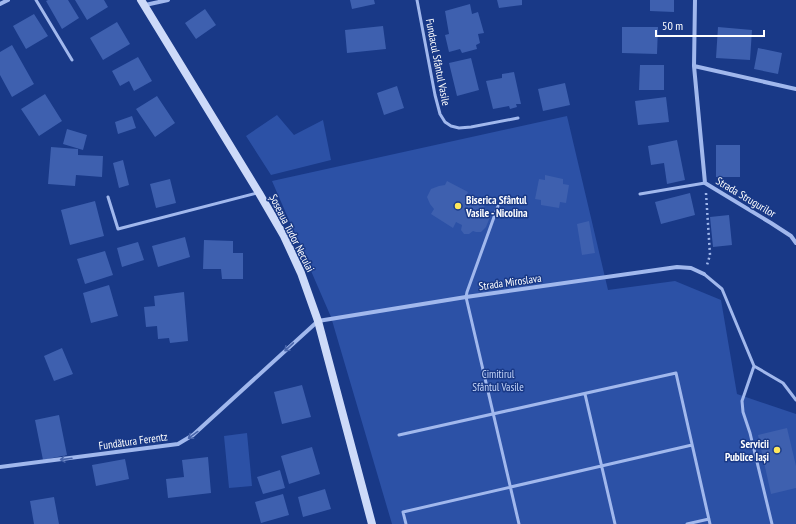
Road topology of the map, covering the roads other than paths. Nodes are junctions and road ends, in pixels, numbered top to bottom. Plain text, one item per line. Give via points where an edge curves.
1 (8, 0) edge
2 (36, 0) edge
3 (168, 0) edge
4 (417, 0) edge
5 (695, 0) edge
6 (143, 3) edge
7 (0, 4) edge
8 (72, 60) dead end
9 (694, 66) junction
10 (796, 89) edge
11 (518, 118) dead end
12 (705, 183) junction
13 (259, 193) junction
14 (640, 194) dead end
15 (108, 197) dead end
16 (498, 206) dead end
17 (796, 243) edge
18 (704, 274) joint
19 (466, 297) junction
20 (318, 321) junction
21 (754, 366) junction
22 (585, 394) junction
23 (796, 400) edge
24 (493, 414) junction
25 (399, 435) dead end
26 (692, 445) junction
27 (602, 466) junction
28 (0, 467) edge
29 (510, 487) junction
30 (709, 519) junction
31 (372, 524) edge
32 (406, 524) edge
33 (519, 524) edge
34 (615, 524) edge
35 (687, 524) edge
36 (710, 524) edge
37 (772, 524) edge

1 - 7 street
2 - 8 lane
3 - 6 street
4 - 11 lane, Fundacul Sfântul Vasile via 434,95 445,122 459,128 470,128
5 - 9 street
6 - 13 main road, Șoseaua Tudor Neculai
9 - 10 street
9 - 12 street
12 - 14 lane
12 - 17 street, Strada Strugurilor via 791,236
13 - 15 lane via 118,229
13 - 20 main road, Șoseaua Tudor Neculai via 284,236 301,273
16 - 19 lane
18 - 19 street, Strada Miroslava via 691,268 677,267
18 - 21 lane via 722,289
19 - 20 street, Strada Miroslava
19 - 24 lane
20 -> 28 street, Fundătura Ferentz via 193,436 178,444
20 - 31 main road, Șoseaua Tudor Neculai
21 - 23 lane via 783,383
21 - 37 lane via 742,401 743,412
22 - 24 lane
22 - 26 lane via 676,373
22 - 27 lane
24 - 25 lane
24 - 29 lane
26 - 27 lane
26 - 30 lane
27 - 29 lane
27 - 34 lane
29 - 32 lane via 403,512
29 - 33 lane
30 - 35 lane
30 - 36 lane

